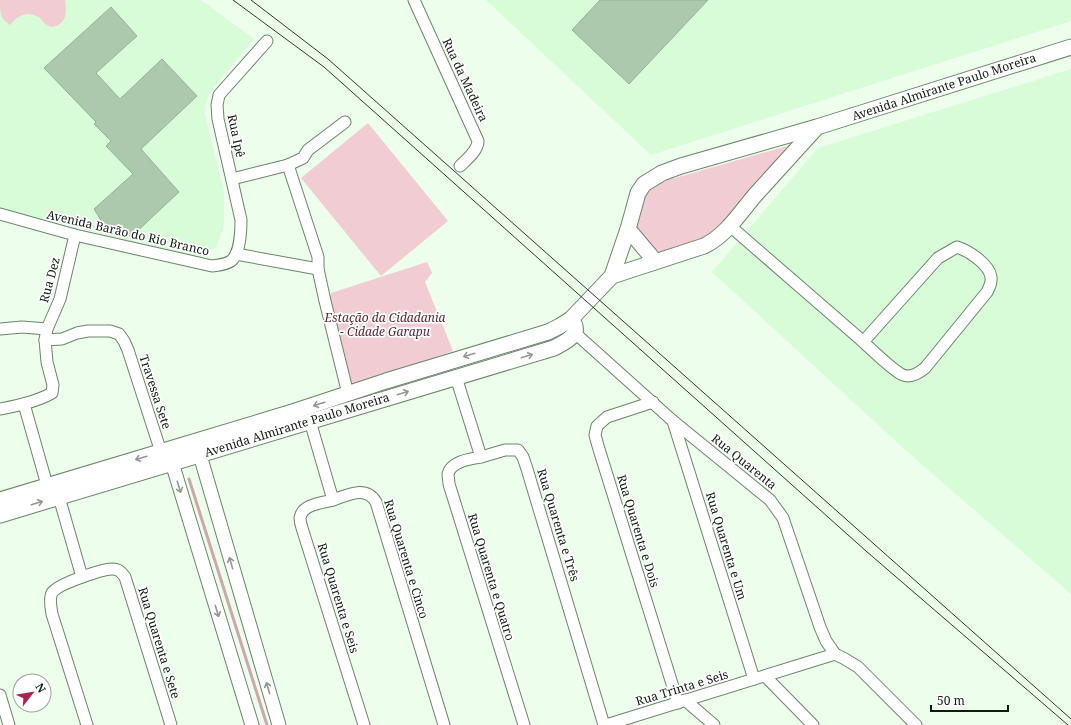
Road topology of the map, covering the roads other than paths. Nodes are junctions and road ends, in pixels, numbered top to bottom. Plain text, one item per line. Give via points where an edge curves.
1 (414, 0) edge
2 (267, 41) dead end
3 (1071, 47) edge
4 (346, 122) dead end
5 (818, 128) junction
6 (288, 165) junction
7 (460, 166) dead end
8 (232, 179) junction
9 (0, 214) edge
10 (730, 226) junction
11 (628, 229) junction
12 (75, 235) junction
13 (236, 254) junction
14 (655, 262) junction
15 (318, 269) junction
16 (612, 276) junction
17 (573, 326) junction
18 (0, 330) edge
19 (46, 335) junction
20 (863, 342) junction
21 (424, 369) junction
22 (456, 377) junction
23 (429, 385) junction
24 (348, 394) junction
25 (652, 402) junction
26 (24, 404) junction
27 (0, 409) edge
28 (673, 420) junction
29 (310, 421) junction
30 (198, 448) junction
31 (167, 455) junction
32 (481, 457) junction
33 (47, 486) junction
34 (59, 496) junction
35 (0, 500) edge
36 (333, 500) junction
37 (0, 515) edge
38 (82, 577) junction
39 (835, 654) junction
40 (759, 678) junction
41 (0, 695) edge
42 (682, 701) junction
43 (9, 725) edge
44 (87, 725) edge
45 (170, 725) edge
46 (252, 725) edge
47 (279, 725) edge
48 (364, 725) edge
49 (444, 725) edge
50 (524, 725) edge
51 (605, 725) edge
52 (714, 725) edge
53 (813, 725) edge
54 (916, 725) edge

1 - 7 street, Rua da Madeira via 478,141 478,145
2 - 8 street, Rua Ipê via 219,95 218,119
3 - 5 main road, Avenida Almirante Paulo Moreira
4 - 6 street via 308,150 303,158
5 - 10 main road, Avenida Almirante Paulo Moreira
5 - 11 main road, Avenida Almirante Paulo Moreira via 681,166 662,174 644,184 638,193
6 - 8 street
6 - 15 street via 318,257
8 - 13 street, Rua Ipê via 241,220 241,235
9 - 12 street, Avenida Barão do Rio Branco
10 - 14 main road, Avenida Almirante Paulo Moreira via 711,242
10 - 20 street
11 - 14 main road
11 - 16 main road, Avenida Almirante Paulo Moreira
12 - 13 street, Avenida Barão do Rio Branco via 212,266 232,260
12 - 19 street, Rua Dez via 60,299
13 - 15 street
14 - 16 main road, Avenida Almirante Paulo Moreira
15 - 24 street
16 - 17 main road, Avenida Almirante Paulo Moreira via 601,286
17 -> 21 main road, Avenida Almirante Paulo Moreira via 560,326 548,332
22 -> 17 main road, Avenida Almirante Paulo Moreira via 554,348 569,340
17 - 25 street, Rua Quarenta
18 - 19 street via 22,327
19 - 26 street via 52,393
19 - 31 street, Travessa Sete via 62,339 88,331 110,331 119,334 128,350
20 - 20 street via 904,375 918,374 987,292 991,285 989,271 964,249 956,247 948,251 938,258
21 - 23 main road
21 - 24 main road, Avenida Almirante Paulo Moreira
22 - 23 main road, Avenida Almirante Paulo Moreira
22 - 32 street
29 -> 23 main road, Avenida Almirante Paulo Moreira
24 -> 30 main road, Avenida Almirante Paulo Moreira
25 - 28 street, Rua Quarenta
25 - 42 street, Rua Quarenta e Dois via 607,417 597,426 596,435
26 - 27 street
26 - 33 street
28 - 39 street, Rua Quarenta via 777,508 788,530 820,627
28 - 40 street, Rua Quarenta e Um
29 - 30 main road, Avenida Almirante Paulo Moreira
29 - 36 street
30 - 31 main road, Avenida Almirante Paulo Moreira
47 -> 30 street
31 -> 33 main road, Avenida Almirante Paulo Moreira
31 - 34 main road, Avenida Almirante Paulo Moreira
31 -> 46 street
32 - 50 street, Rua Quarenta e Quatro via 458,463 451,468 448,474 449,484
32 - 51 street, Rua Quarenta e Três via 511,449 518,450 523,457
33 - 35 main road, Avenida Almirante Paulo Moreira
37 -> 34 main road, Avenida Almirante Paulo Moreira
34 - 38 street
36 - 48 street, Rua Quarenta e Seis via 310,506 304,510 300,518
36 - 49 street, Rua Quarenta e Cinco via 360,492 368,493 376,502
38 - 44 street via 60,586 51,594 51,603 52,614
38 - 45 street, Rua Quarenta e Sete via 112,569 120,570 125,576
39 - 40 street, Rua Trinta e Seis
39 - 54 street via 858,667
40 - 42 street, Rua Trinta e Seis
40 - 53 street
41 - 43 street
42 - 51 street, Rua Trinta e Seis
42 - 52 street

